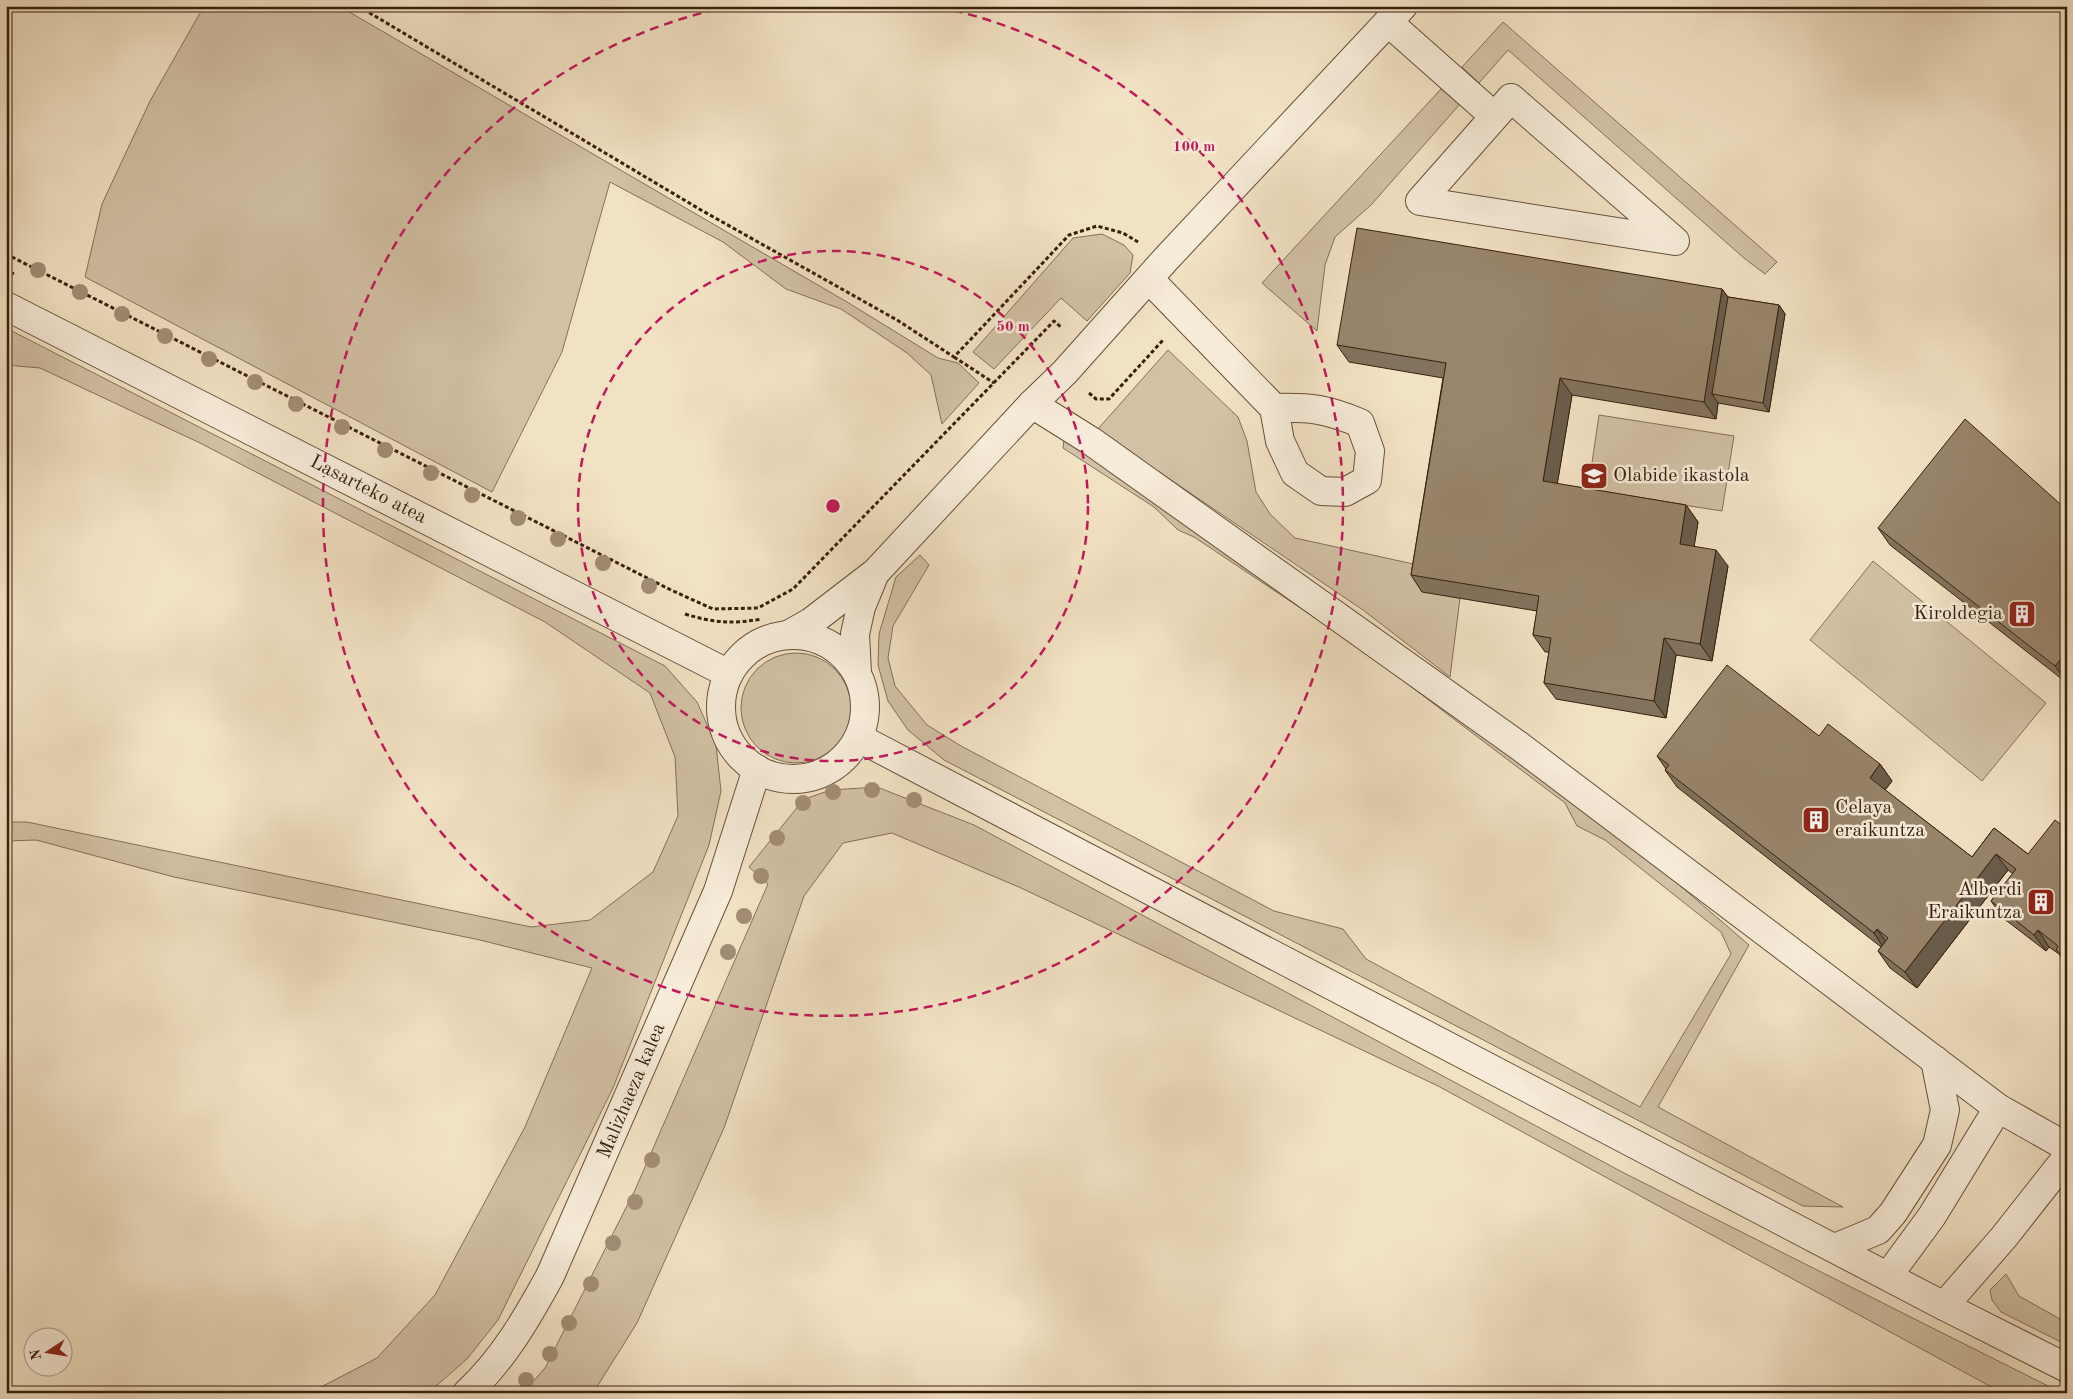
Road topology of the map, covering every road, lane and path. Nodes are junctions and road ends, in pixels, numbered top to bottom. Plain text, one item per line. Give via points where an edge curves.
1 (358, 6) edge
2 (1395, 14) edge
3 (1494, 116) junction
4 (6, 254) edge
5 (1157, 269) junction
6 (6, 270) edge
7 (15, 275) dead end
8 (6, 306) edge
9 (1169, 333) dead end
10 (1085, 350) junction
11 (954, 357) junction
12 (1065, 372) junction
13 (994, 383) junction
14 (1032, 404) junction
15 (1274, 408) dead end
16 (876, 572) junction
17 (682, 613) dead end
18 (780, 626) junction
19 (857, 673) junction
20 (730, 674) junction
21 (859, 738) junction
22 (757, 769) junction
23 (1935, 1060) junction
24 (1998, 1108) junction
25 (2067, 1147) edge
26 (2067, 1157) edge
27 (1835, 1248) junction
28 (1888, 1276) junction
29 (1944, 1306) junction
30 (2067, 1368) edge
31 (467, 1393) edge

1 - 11 path via 692,205 897,320
2 - 3 street
2 - 5 street
3 - 3 street via 1420,201 1675,240 1511,98
4 - 13 path via 713,609 758,608 792,589
5 - 10 street
5 - 11 path via 1123,233 1097,226 1069,235
5 - 15 street
6 - 7 path
8 - 20 street, Lasarteko atea
9 - 12 path via 1108,399 1096,399
10 - 12 street
10 - 13 path via 1054,321
11 - 13 path
12 - 14 street
14 - 16 street
14 - 23 street via 1091,440 1518,745
16 - 18 street via 811,622
16 - 19 street via 861,607 855,634
17 - 18 path via 709,622
18 - 19 street via 824,642 843,655
18 - 20 street via 770,639 740,659
19 - 21 street via 864,694 865,716
20 - 22 street via 723,691 721,710 724,727 732,744
21 - 22 street via 837,765 806,778 780,778
21 - 27 street
22 - 31 street, Malizhaeza kalea via 718,891 550,1276 506,1349
23 - 24 street
23 - 27 street via 1946,1110 1937,1145 1893,1214 1878,1230
24 - 25 street
24 - 28 street via 1932,1216
26 - 29 street
27 - 28 street
28 - 29 street
29 - 30 street

